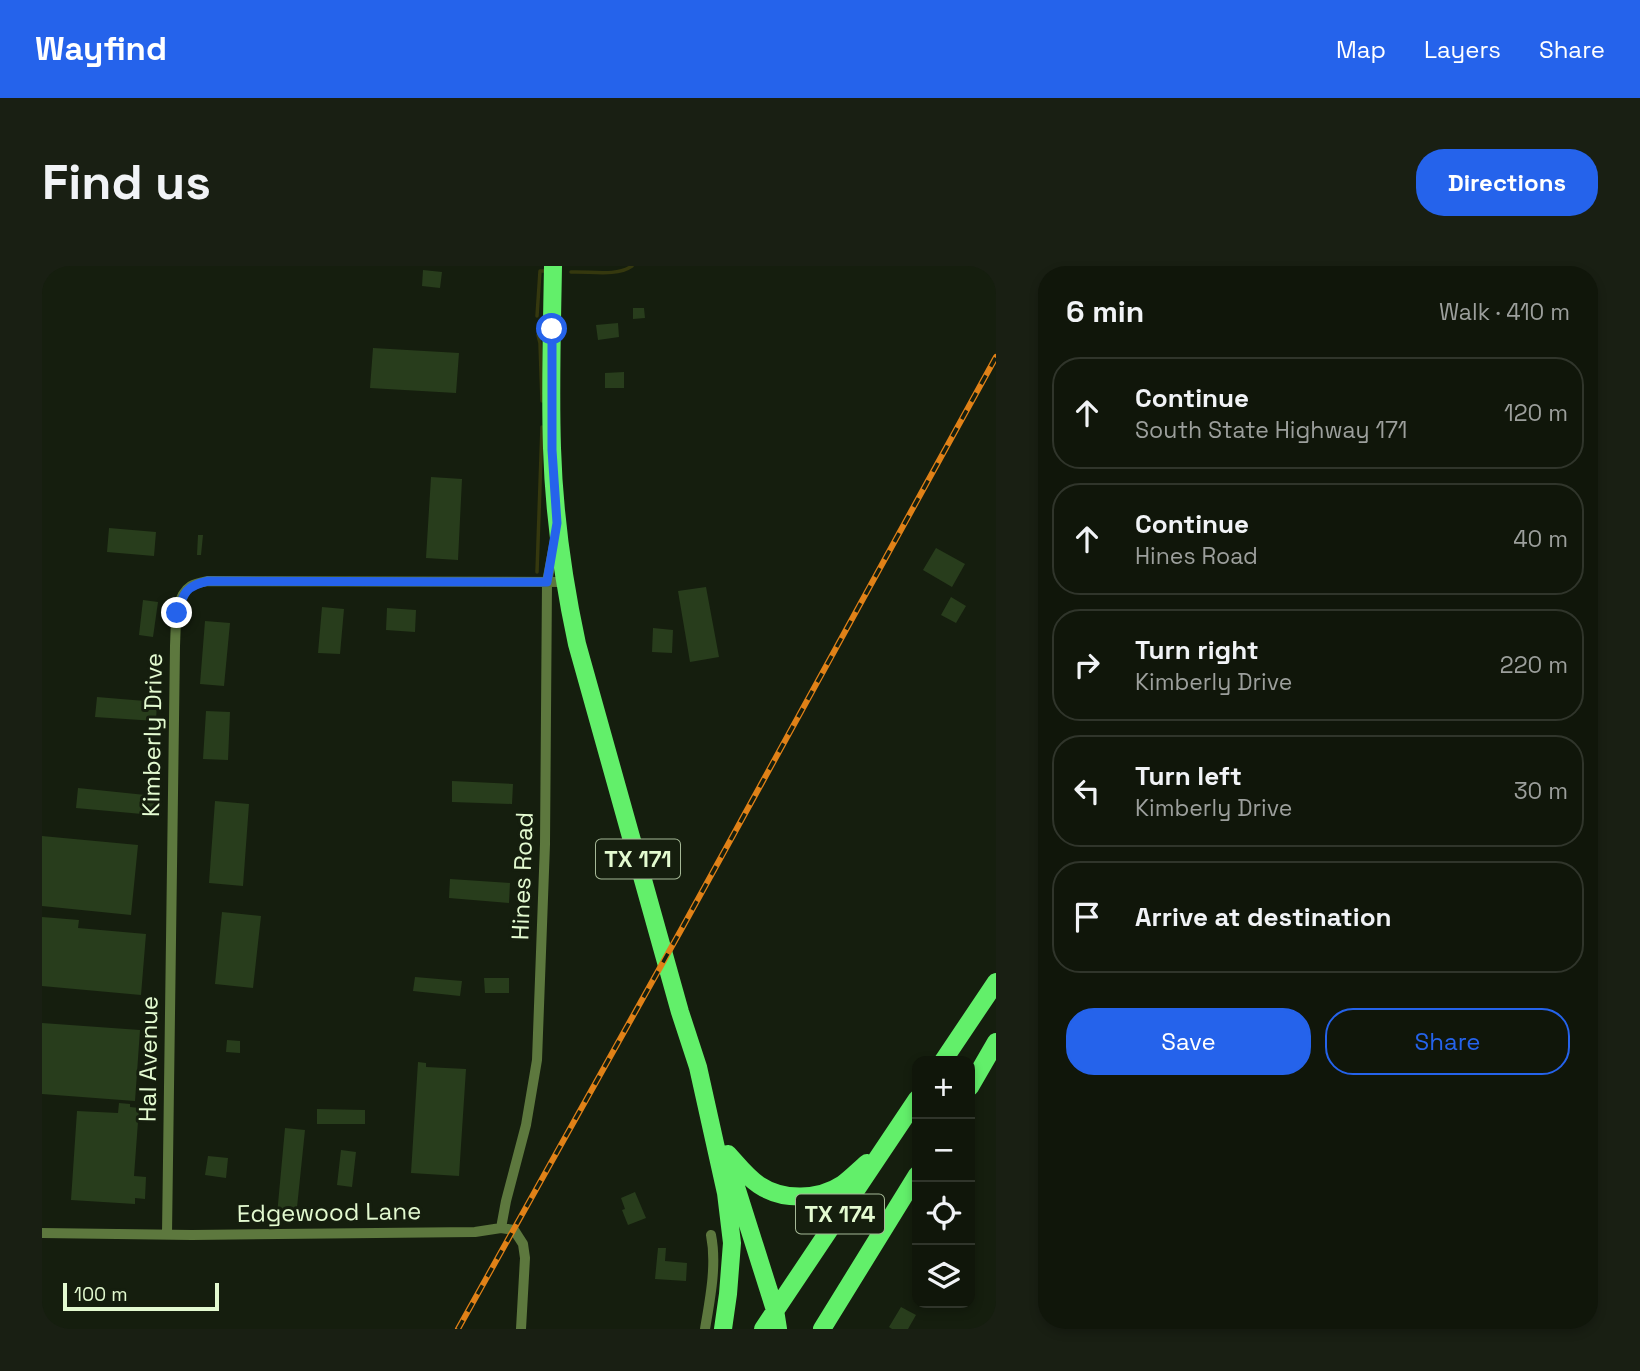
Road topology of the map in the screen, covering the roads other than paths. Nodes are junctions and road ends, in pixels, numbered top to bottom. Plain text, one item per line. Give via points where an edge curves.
1 (552, 266) edge
2 (558, 576) junction
3 (171, 884) joint
4 (996, 982) edge
5 (996, 1042) edge
6 (946, 1056) edge
7 (698, 1068) junction
8 (975, 1078) edge
9 (912, 1107) edge
10 (886, 1146) junction
11 (725, 1151) junction
12 (913, 1182) edge
13 (501, 1228) junction
14 (42, 1233) edge
15 (167, 1234) junction
16 (711, 1235) dead end
17 (775, 1310) junction
18 (521, 1329) edge
19 (705, 1329) edge
20 (723, 1329) edge
21 (763, 1329) edge
22 (778, 1329) edge
23 (822, 1329) edge

1 - 2 main road, TX 171 via 551,424
2 - 3 street, Kimberly Drive via 208,581 192,585 183,594 177,613
2 - 7 main road, TX 171
2 - 13 street, Hines Road via 537,1060
3 - 15 street, Hal Avenue
4 - 6 main road
5 - 8 main road
7 - 11 main road, TX 171
7 - 20 main road, TX 171 via 722,1173 732,1243
9 - 10 main road, TX 174
10 - 11 main road via 844,1184 826,1193 800,1196 771,1192 759,1185
10 - 17 main road, TX 174
11 - 17 main road, TX 171
12 - 23 main road, TX 174
13 - 15 street, Edgewood Lane
13 - 18 street via 514,1230 523,1244
14 - 15 street, Edgewood Lane
16 - 19 street via 714,1252
17 - 21 main road, TX 174
17 - 22 main road, TX 171

